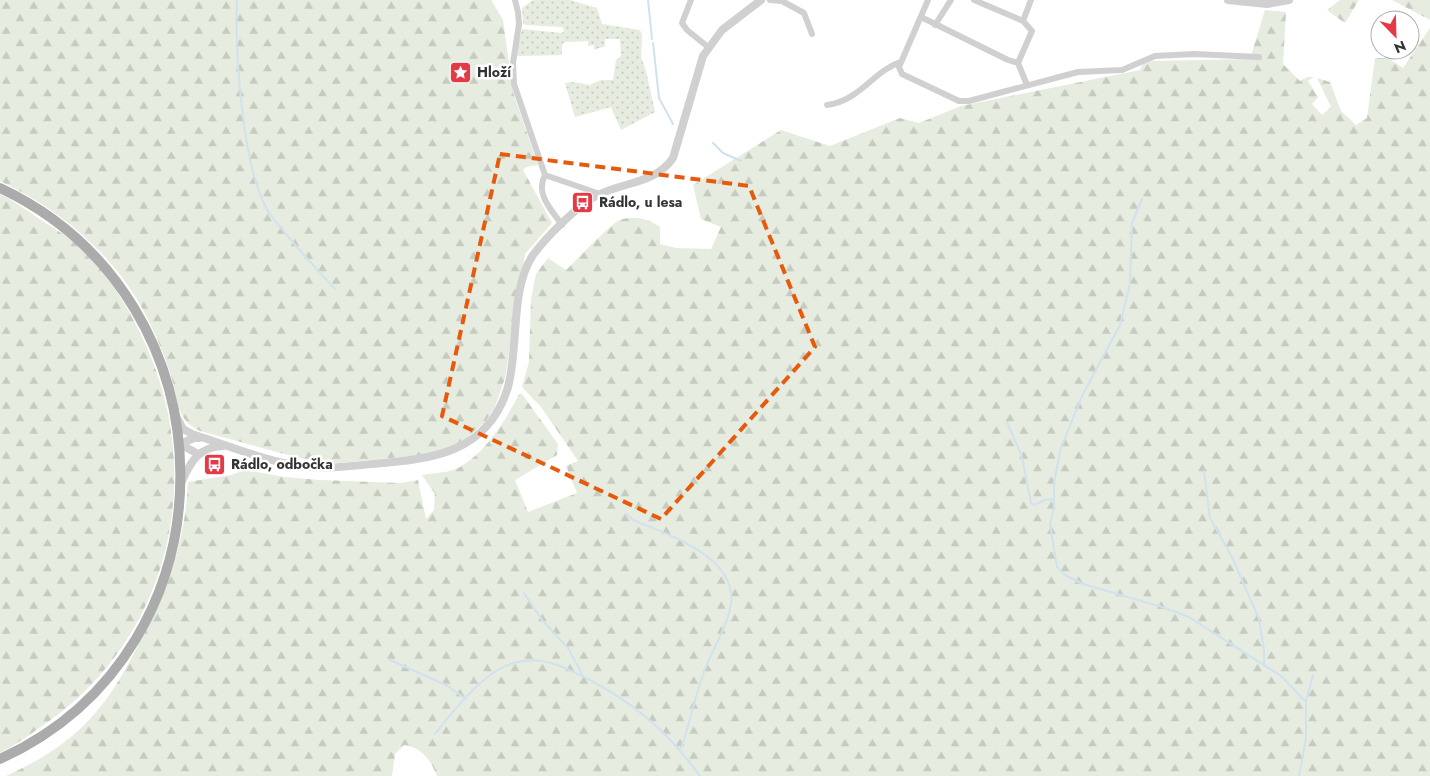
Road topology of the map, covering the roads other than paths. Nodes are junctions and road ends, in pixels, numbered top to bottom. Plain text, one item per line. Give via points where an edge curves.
1 (515, 0) edge
2 (691, 0) edge
3 (761, 0) edge
4 (770, 0) edge
5 (928, 0) edge
6 (951, 0) edge
7 (974, 0) edge
8 (1031, 0) edge
9 (1228, 0) edge
10 (1289, 0) edge
11 (921, 17) junction
12 (1023, 21) junction
13 (935, 25) junction
14 (812, 34) dead end
15 (708, 47) junction
16 (1259, 57) dead end
17 (901, 62) junction
18 (1018, 63) junction
19 (1027, 86) junction
20 (827, 105) dead end
21 (545, 175) junction
22 (0, 188) edge
23 (600, 194) junction
24 (562, 225) junction
25 (175, 414) junction
26 (204, 438) junction
27 (180, 444) junction
28 (230, 446) junction
29 (198, 454) junction
30 (182, 482) junction
31 (0, 759) edge

1 - 21 street via 518,24 514,84
2 - 15 street via 682,23
3 - 15 street via 722,30
4 - 14 street via 782,1 804,13
5 - 11 street
6 - 13 street
7 - 12 street
8 - 12 street
9 - 10 street via 1266,4
11 - 13 street
11 - 17 street
12 - 18 street via 1032,31
13 - 18 street
15 - 23 street via 696,76 673,158 648,178
16 - 19 street via 1155,56 1122,70 1078,72
17 - 19 street via 902,74 959,101
17 - 20 street via 848,98
18 - 19 street
21 - 23 street
21 - 24 street via 541,182 542,195
22 - 25 main road via 34,206 69,231 117,282 135,308 153,346
23 - 24 street
24 - 28 street via 534,254 523,276 515,354 506,390 492,418 473,438 434,457 338,468 288,464
25 - 26 street via 186,432
25 - 27 main road
26 - 27 street
26 - 28 street
27 - 29 street
27 - 30 main road
28 - 29 street via 209,448
29 - 30 street via 189,464
30 - 31 main road via 178,525 163,581 146,621 124,655 94,692 68,717

